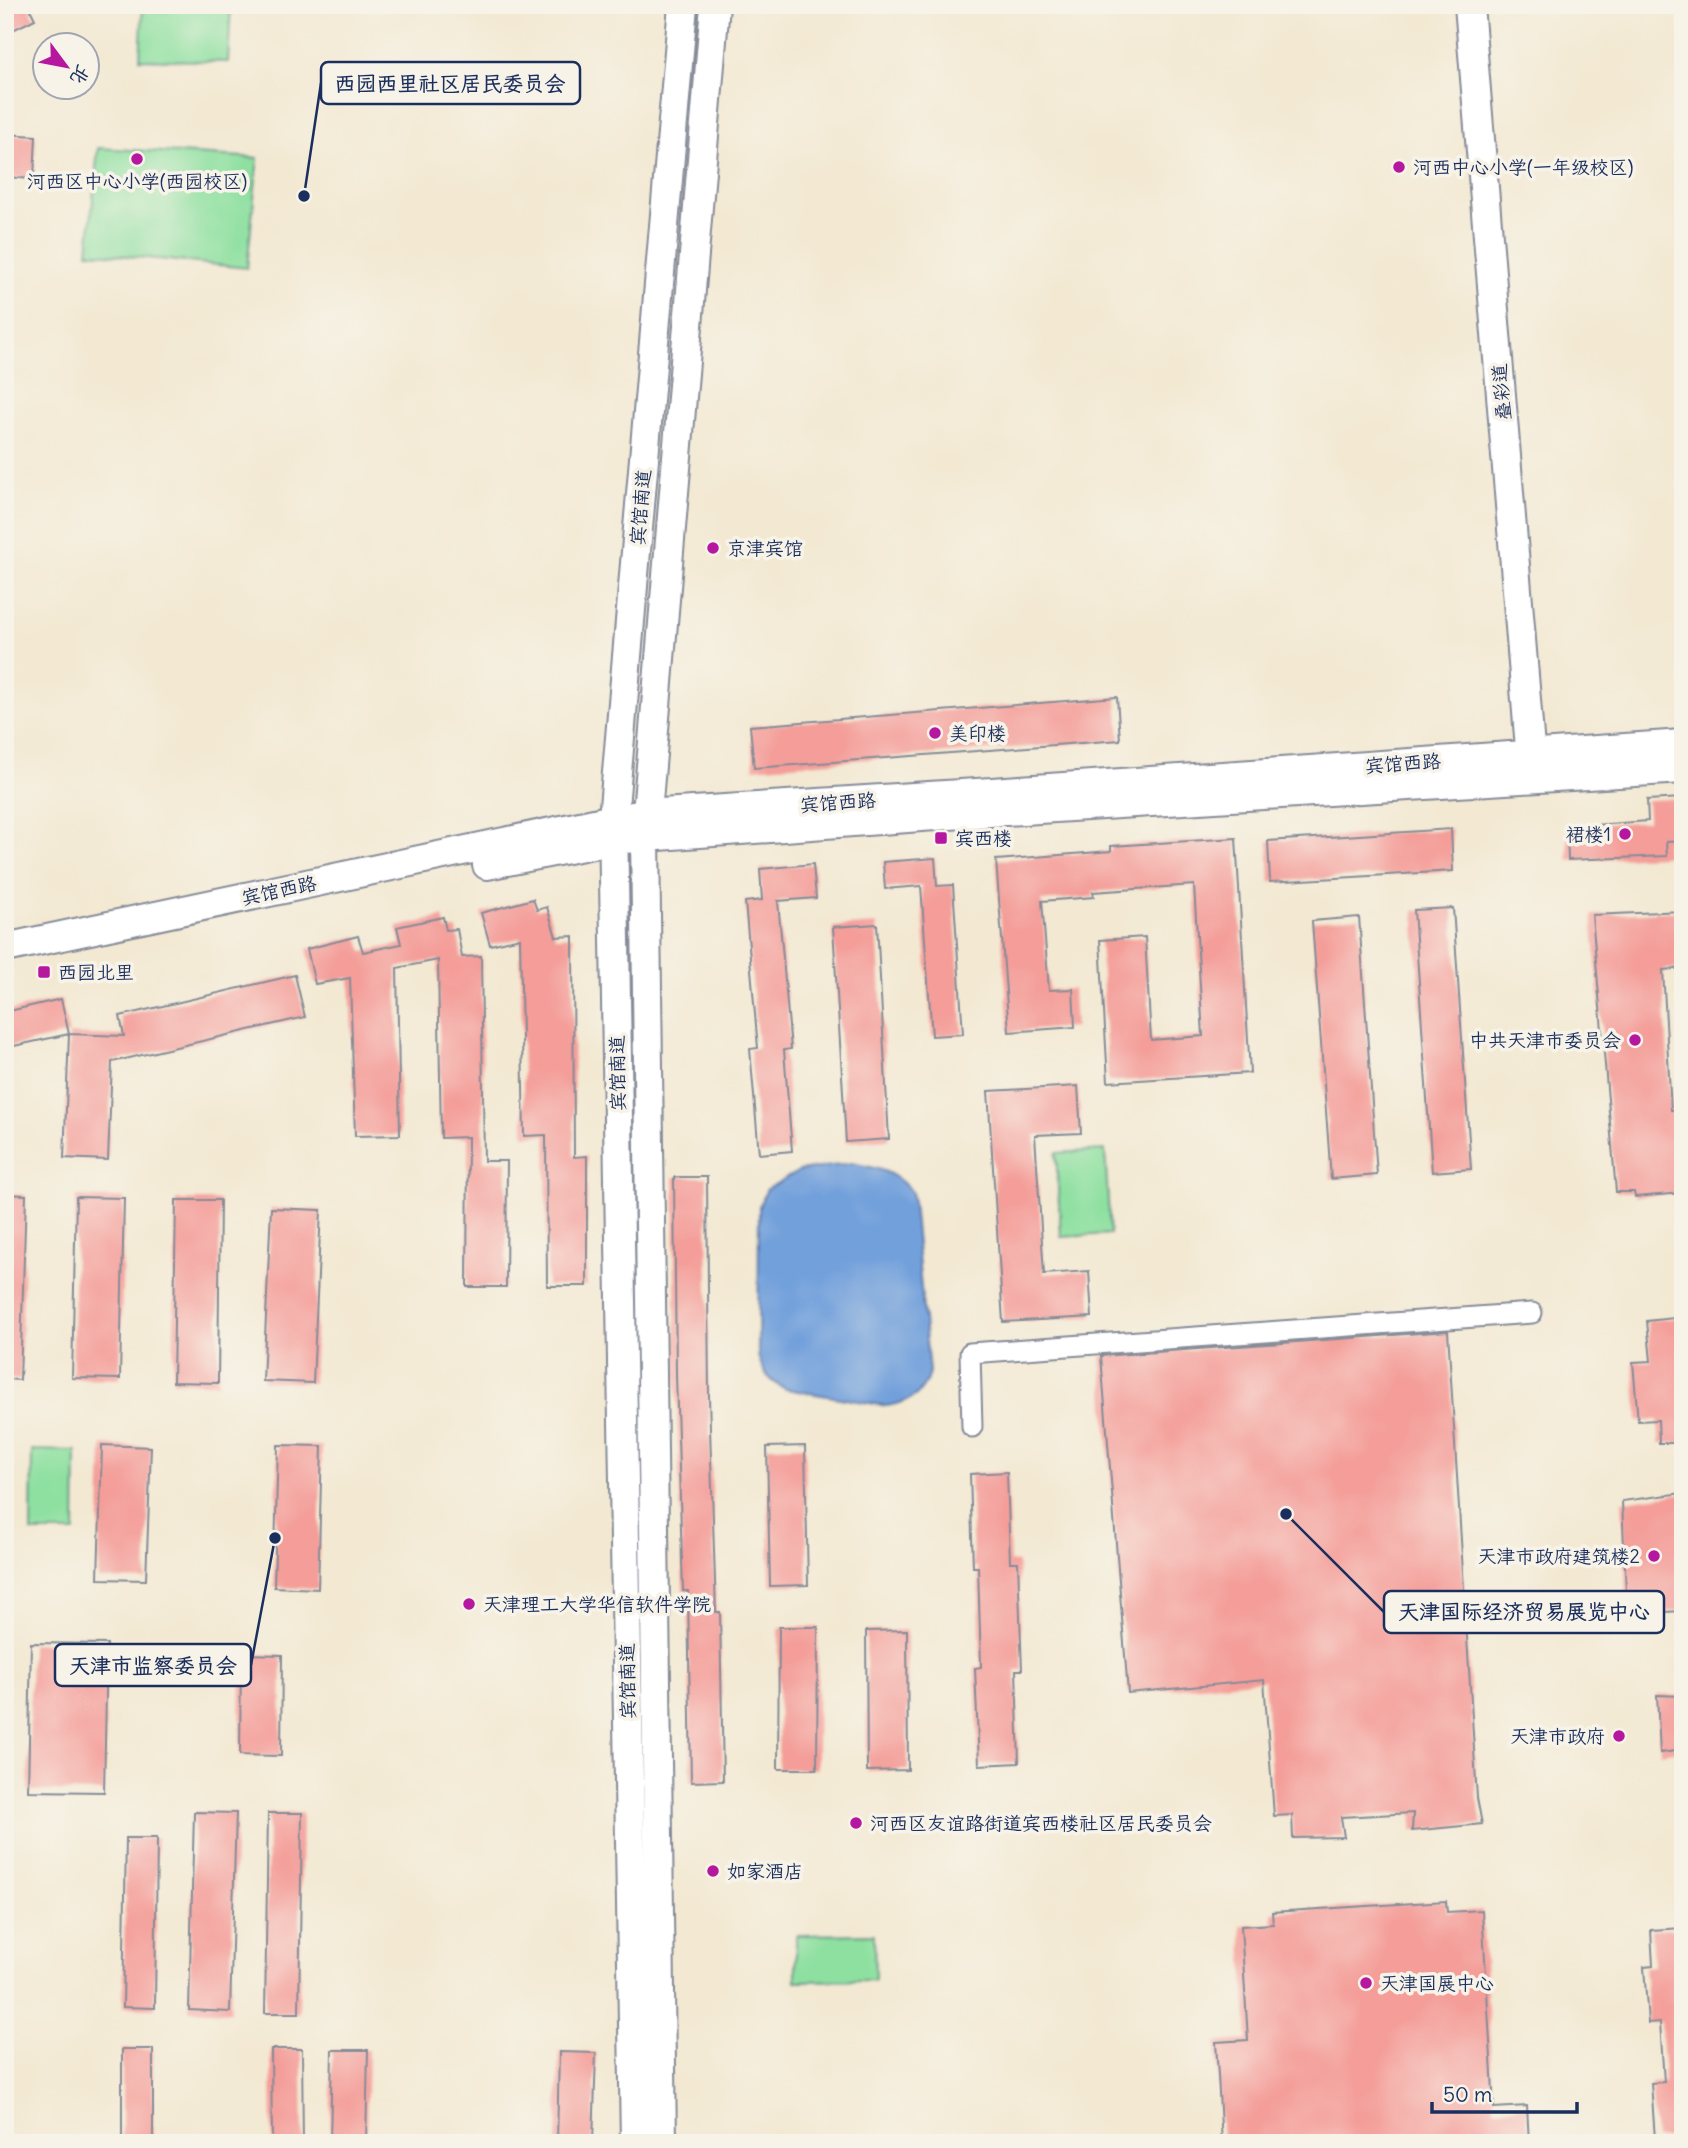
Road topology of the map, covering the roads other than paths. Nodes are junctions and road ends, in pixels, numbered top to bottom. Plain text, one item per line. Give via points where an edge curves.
1 (683, 5) edge
2 (715, 5) edge
3 (1469, 5) edge
4 (1683, 744) edge
5 (1531, 766) junction
6 (1683, 769) edge
7 (645, 825) junction
8 (613, 829) junction
9 (5, 948) edge
10 (5, 967) edge
11 (1532, 1313) dead end
12 (972, 1427) dead end
13 (635, 2143) edge
14 (662, 2143) edge

1 - 8 main road, 宾馆南道
2 - 7 main road, 宾馆南道
3 - 5 main road, 叠彩道
4 - 5 main road, 宾馆西路
5 - 6 main road, 宾馆西路
5 - 7 main road, 宾馆西路 via 990,812
7 - 8 main road, 宾馆西路
7 - 14 main road, 宾馆南道
8 - 9 main road, 宾馆西路
8 - 10 main road, 宾馆西路
8 - 13 main road, 宾馆南道
11 - 12 street via 970,1353

